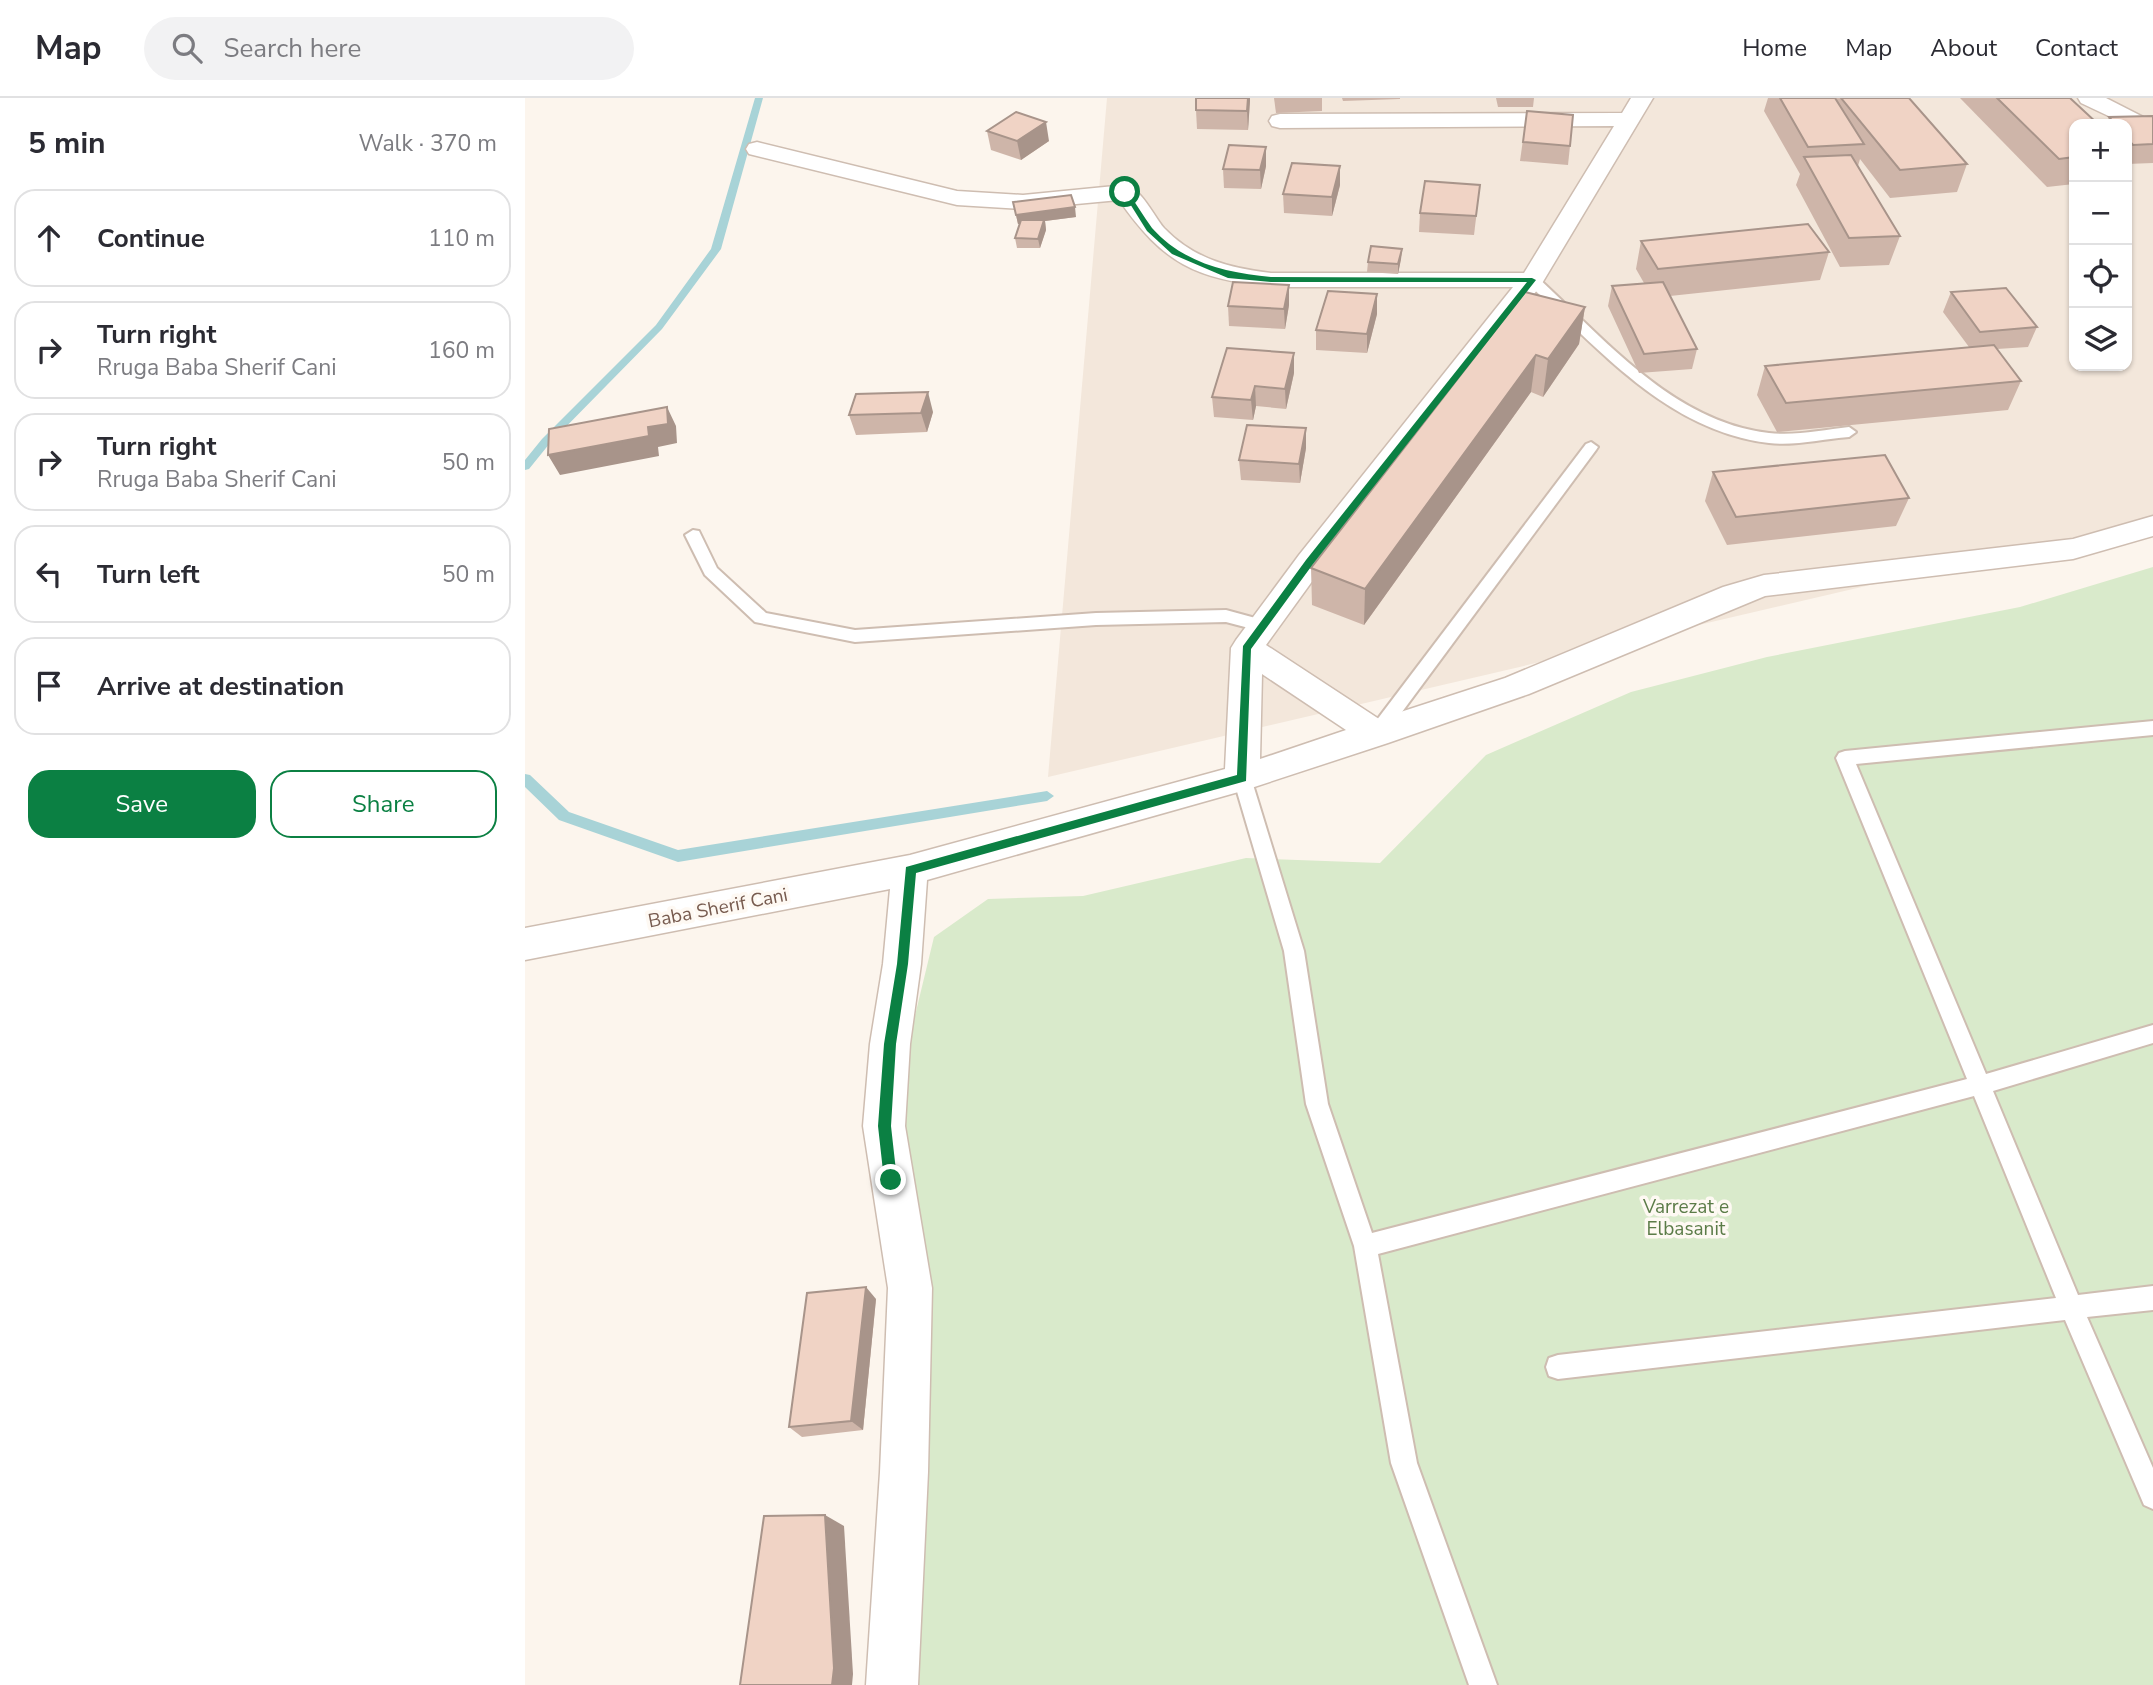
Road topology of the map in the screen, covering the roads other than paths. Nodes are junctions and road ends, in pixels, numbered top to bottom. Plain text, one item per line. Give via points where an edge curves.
1 (2089, 98) edge
2 (1636, 108) edge
3 (1280, 121) dead end
4 (2153, 130) edge
5 (758, 149) dead end
6 (1532, 280) junction
7 (1849, 432) dead end
8 (1591, 447) dead end
9 (2153, 526) edge
10 (693, 535) dead end
11 (1255, 637) junction
12 (2153, 728) edge
13 (1376, 734) junction
14 (1242, 778) junction
15 (910, 870) junction
16 (525, 944) edge
17 (2153, 1034) edge
18 (1980, 1085) junction
19 (1366, 1246) junction
20 (2153, 1298) edge
21 (2072, 1307) junction
22 (1558, 1367) dead end
23 (2153, 1496) edge
24 (892, 1685) edge
25 (1483, 1685) edge

1 - 4 street
2 - 3 street
2 - 6 street
5 - 6 street via 957,198 1023,202 1125,192 1150,229 1175,253 1228,276
6 - 7 lane via 1643,383 1700,418 1738,433 1771,438
6 - 11 street
8 - 13 lane
9 - 13 street, Baba Sherif Cani via 2073,549 1764,586 1734,594 1517,685
10 - 11 lane via 711,571 761,618 855,636 1097,619 1226,616
11 - 13 street
11 - 14 street
12 - 18 lane via 1845,758
13 - 14 street, Baba Sherif Cani
14 - 15 street, Baba Sherif Cani
14 - 19 lane via 1294,951 1317,1104
15 - 16 street, Baba Sherif Cani
15 - 24 street via 884,1126 910,1288
17 - 18 lane
18 - 19 lane
18 - 21 lane
19 - 25 lane via 1404,1463
20 - 21 lane
21 - 22 lane
21 - 23 lane

